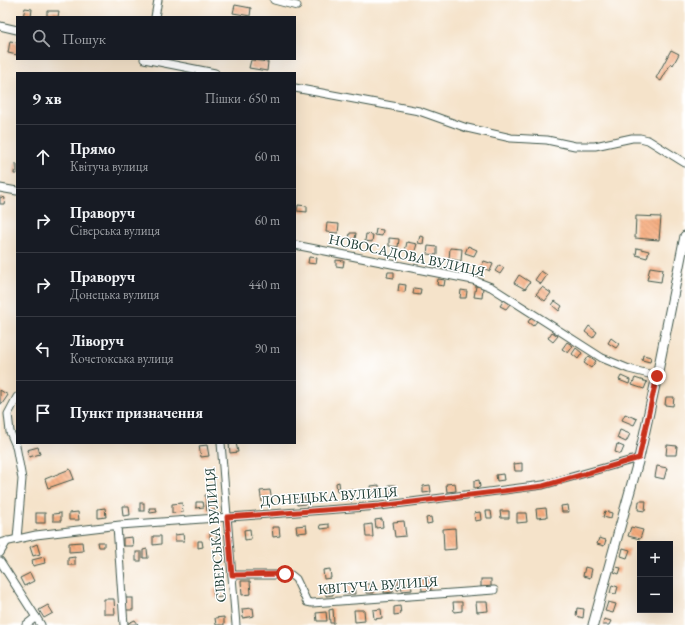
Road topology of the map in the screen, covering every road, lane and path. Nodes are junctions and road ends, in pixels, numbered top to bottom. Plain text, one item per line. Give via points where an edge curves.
1 (158, 0) edge
2 (274, 0) edge
3 (297, 6) dead end
4 (155, 16) edge
5 (0, 26) edge
6 (16, 30) edge
7 (152, 60) edge
8 (210, 72) edge
9 (296, 88) edge
10 (685, 163) edge
11 (0, 188) edge
12 (16, 191) edge
13 (685, 236) edge
14 (296, 245) edge
15 (657, 376) junction
16 (16, 399) edge
17 (221, 444) edge
18 (639, 458) junction
19 (227, 517) junction
20 (117, 526) junction
21 (17, 539) junction
22 (4, 542) edge
23 (0, 553) edge
24 (0, 561) edge
25 (232, 575) junction
26 (494, 590) dead end
27 (36, 617) junction
28 (26, 625) edge
29 (42, 625) edge
30 (124, 625) edge
31 (236, 625) edge
32 (593, 625) edge

1 - 4 street
2 - 3 street
5 - 6 street
7 - 8 street
9 - 10 street via 419,112 467,128 511,138 547,140 575,146 595,146 640,138 648,140
11 - 12 street
13 - 15 main road
14 - 15 street, НОВОСАДОВА ВУЛИЦЯ via 473,280 491,287 602,358 629,369
15 - 18 main road
16 - 21 street via 8,414 22,479
17 - 19 street, СІВЕРСЬКА ВУЛИЦЯ
18 - 19 street, ДОНЕЦЬКА ВУЛИЦЯ via 543,486 380,506
18 - 32 main road
19 - 20 street, ДОНЕЦЬКА ВУЛИЦЯ
19 - 25 street, СІВЕРСЬКА ВУЛИЦЯ
20 - 21 street, ДОНЕЦЬКА ВУЛИЦЯ
20 - 30 street
21 - 22 street, ДОНЕЦЬКА ВУЛИЦЯ
22 - 23 street
24 - 27 street
25 - 26 street, КВІТУЧА ВУЛИЦЯ via 291,575 296,579 307,602 312,603
25 - 31 street, СІВЕРСЬКА ВУЛИЦЯ
27 - 28 street
27 - 29 street

